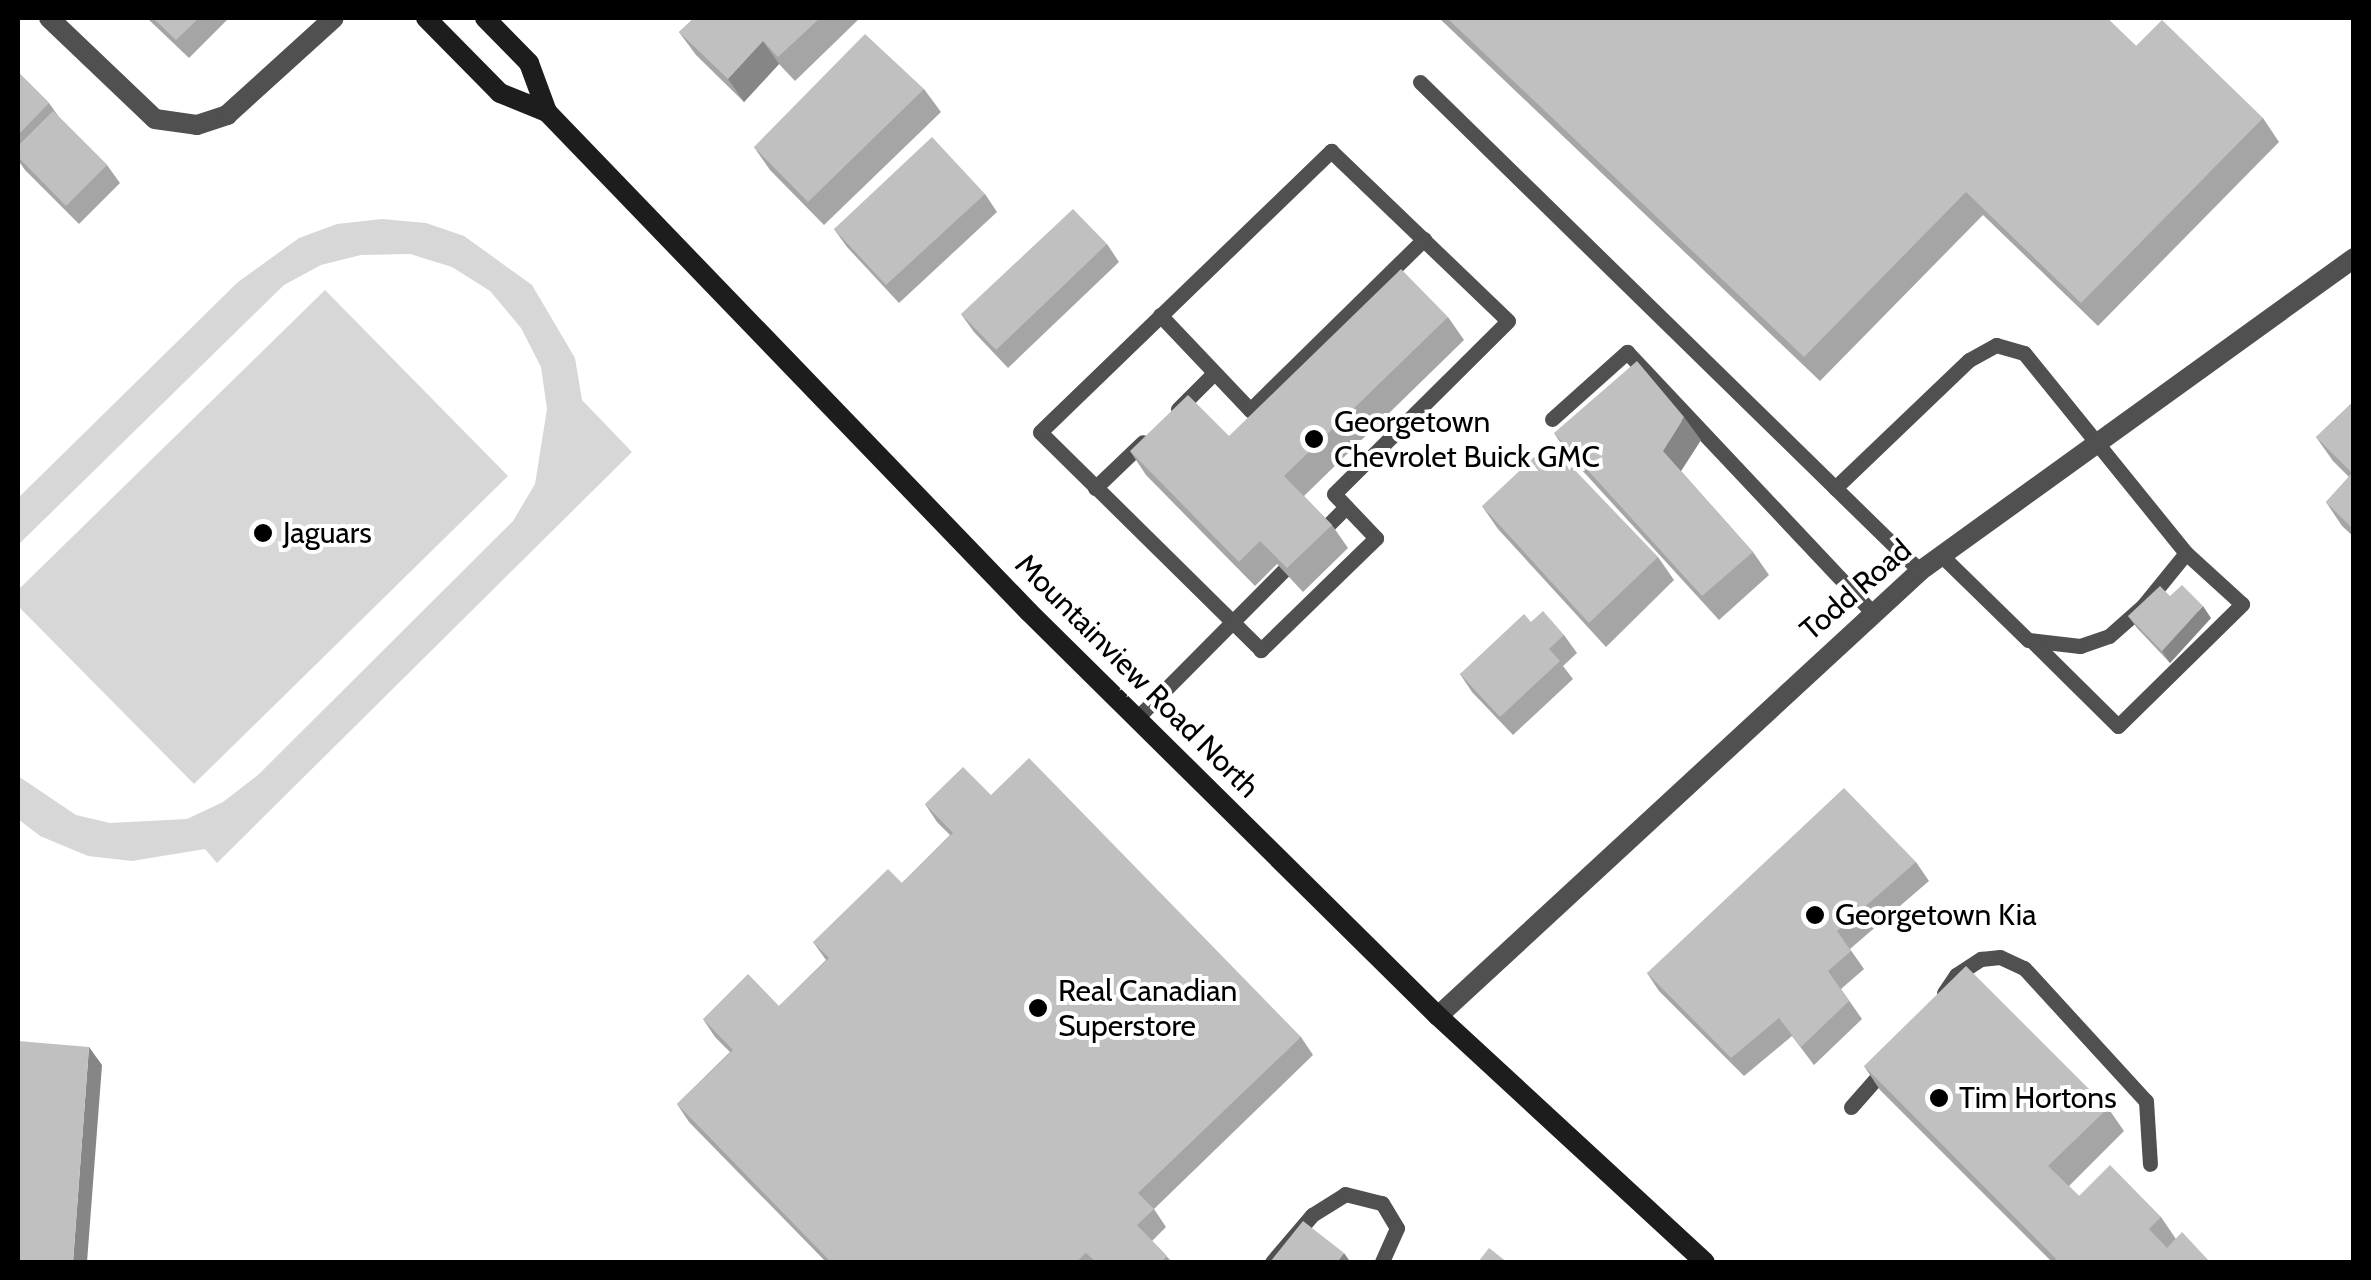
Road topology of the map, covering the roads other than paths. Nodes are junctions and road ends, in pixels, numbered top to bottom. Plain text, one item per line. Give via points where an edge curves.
1 (49, 18) edge
2 (334, 18) edge
3 (426, 18) edge
4 (485, 18) edge
5 (1420, 82) dead end
6 (547, 112) junction
7 (1424, 239) junction
8 (2354, 258) edge
9 (1160, 315) junction
10 (1214, 374) junction
11 (1552, 419) dead end
12 (2094, 444) junction
13 (1096, 488) junction
14 (1835, 488) junction
15 (1346, 507) junction
16 (1327, 526) edge
17 (2186, 553) junction
18 (1942, 556) junction
19 (1284, 571) edge
20 (1920, 571) junction
21 (1873, 614) junction
22 (1234, 622) junction
23 (2032, 640) junction
24 (1136, 718) junction
25 (1935, 1009) edge
26 (1438, 1016) junction
27 (1903, 1049) edge
28 (1851, 1107) dead end
29 (2150, 1164) dead end
30 (1272, 1262) edge
31 (1382, 1262) edge
32 (1705, 1262) edge

1 - 2 street via 155,119 197,125 228,114
3 - 6 main road, Mountainview Road North via 500,93
4 - 6 main road, Mountainview Road North via 529,63
5 - 14 lane
6 - 24 main road, Mountainview Road North
7 - 9 lane via 1331,151
7 - 10 lane via 1250,410
7 - 15 lane via 1508,320 1334,494
8 - 12 street, Todd Road
9 - 10 lane
9 - 13 lane via 1040,432
10 - 13 lane
11 - 21 lane via 1627,352
12 - 14 lane via 2024,352 1996,345 1969,360
12 - 17 lane
12 - 18 street, Todd Road
13 - 22 lane
14 - 20 lane
15 - 16 lane
15 - 22 lane via 1376,538 1261,650
17 - 23 lane via 2108,636 2080,646
17 - 23 lane via 2242,604 2118,726
18 - 20 street, Todd Road
18 - 23 lane
19 - 22 lane
20 - 21 street, Todd Road
21 - 26 street, Todd Road
22 - 24 lane
24 - 26 main road, Mountainview Road North
25 - 29 lane via 1956,975 1981,959 2000,957 2024,968 2146,1100
26 - 32 main road, Mountainview Road North
27 - 28 lane
30 - 31 lane via 1312,1215 1346,1194 1382,1203 1397,1228

